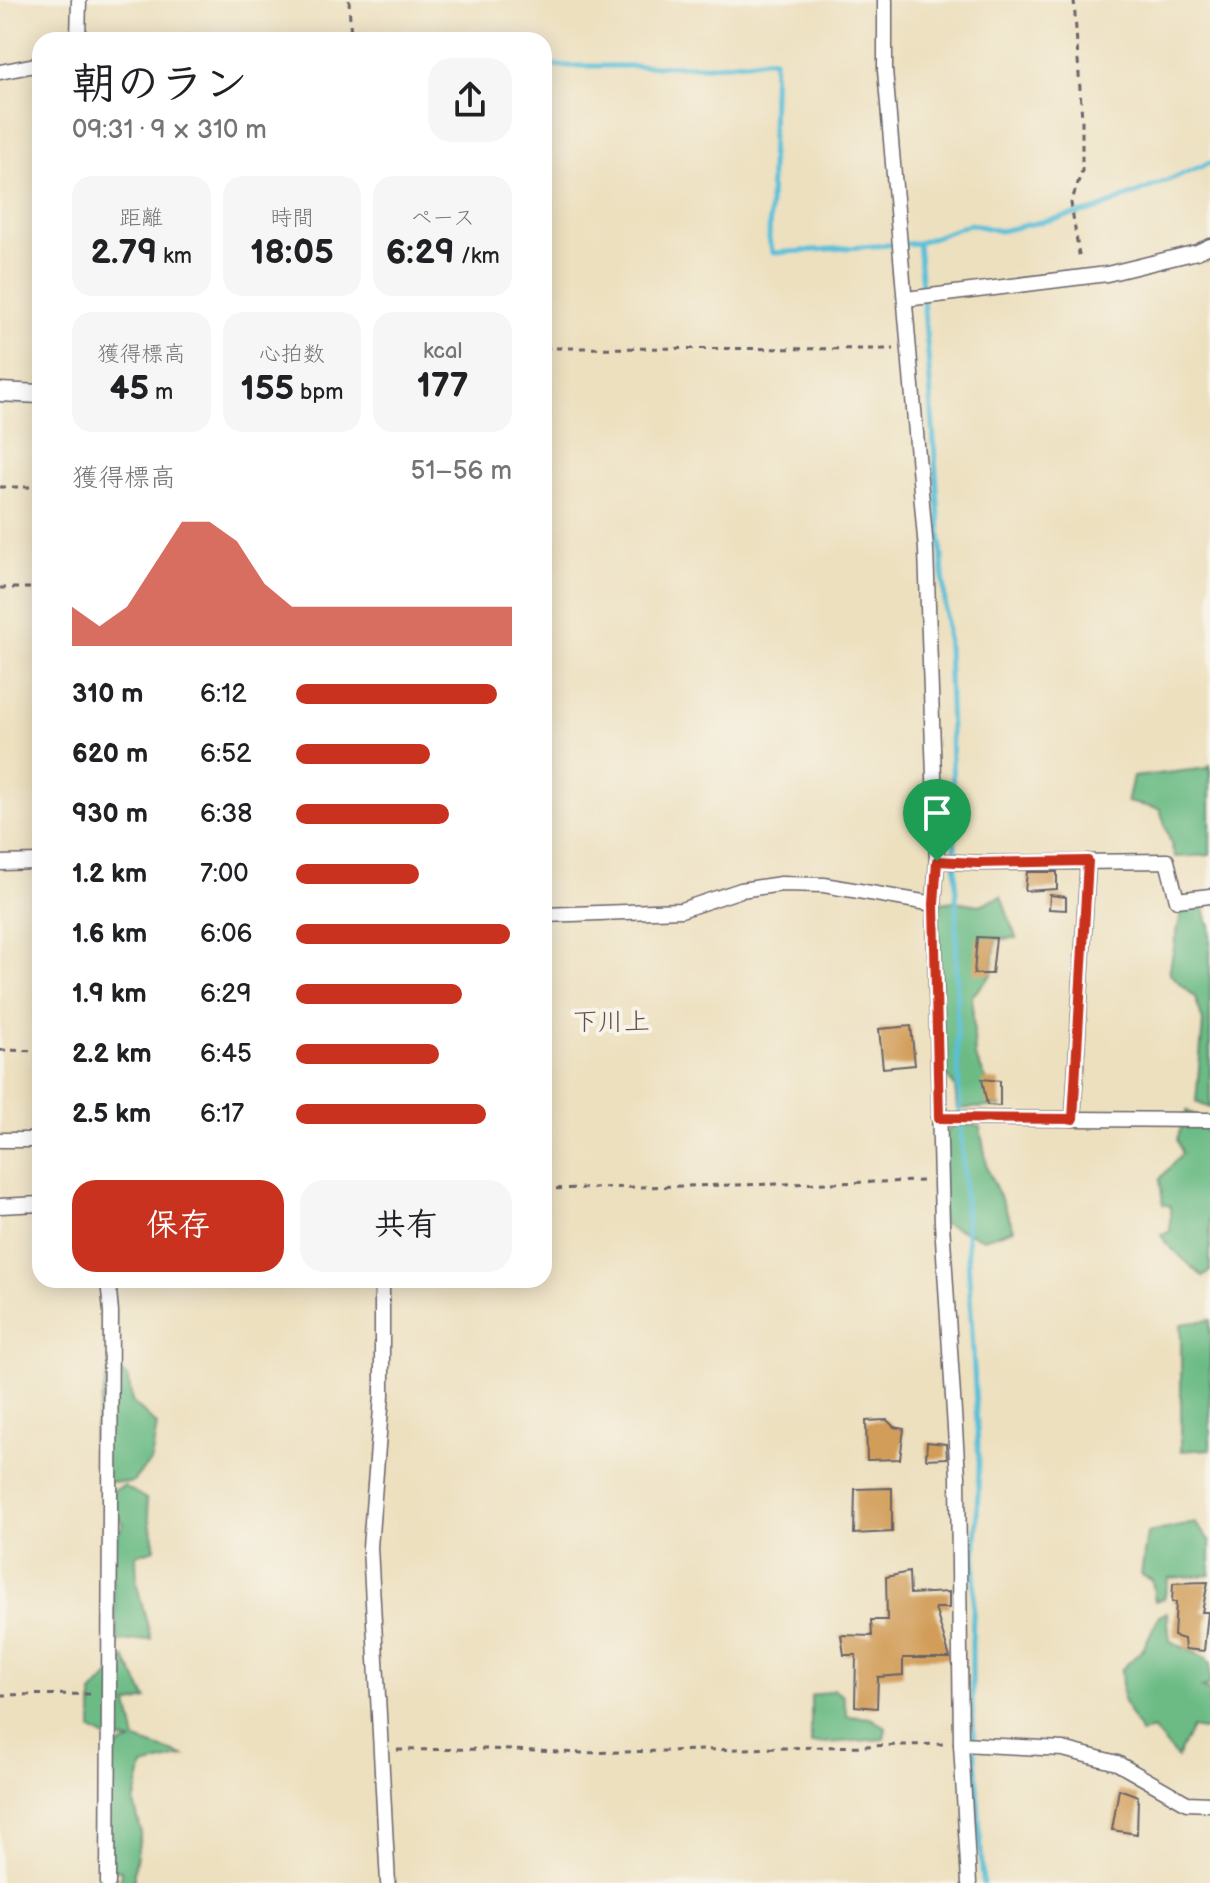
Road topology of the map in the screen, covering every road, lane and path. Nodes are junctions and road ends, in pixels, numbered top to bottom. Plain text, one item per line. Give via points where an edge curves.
1 (79, 0) edge
2 (349, 0) edge
3 (885, 0) edge
4 (1074, 0) edge
5 (78, 32) edge
6 (351, 32) edge
7 (32, 66) edge
8 (0, 72) edge
9 (1210, 246) edge
10 (1083, 277) junction
11 (906, 299) junction
12 (552, 348) edge
13 (910, 349) junction
14 (0, 392) edge
15 (32, 394) edge
16 (0, 487) edge
17 (32, 487) edge
18 (0, 588) edge
19 (32, 588) edge
20 (937, 861) junction
21 (1088, 861) junction
22 (32, 862) edge
23 (0, 863) edge
24 (1210, 896) edge
25 (934, 904) junction
26 (552, 915) edge
27 (0, 1050) edge
28 (32, 1051) edge
29 (939, 1118) junction
30 (1073, 1119) junction
31 (1210, 1120) edge
32 (0, 1140) edge
33 (32, 1140) edge
34 (941, 1180) junction
35 (552, 1189) edge
36 (32, 1204) edge
37 (0, 1206) edge
38 (109, 1288) edge
39 (382, 1288) edge
40 (108, 1694) junction
41 (0, 1695) edge
42 (961, 1744) junction
43 (381, 1750) junction
44 (1210, 1804) edge
45 (108, 1883) edge
46 (388, 1883) edge
47 (969, 1883) edge

1 - 5 street
2 - 6 path
3 - 11 street via 885,70
4 - 10 path via 1082,171 1071,203
7 - 8 street
9 - 10 street
10 - 11 street
11 - 13 street
12 - 13 path
13 - 20 street via 926,550
14 - 15 street
16 - 17 path
18 - 19 path
20 - 21 street
20 - 25 street
21 - 24 street via 1167,861 1177,900
21 - 30 street
22 - 23 street
25 - 26 street via 824,885 781,884 741,890 681,910
25 - 29 street
27 - 28 path
29 - 30 street
29 - 34 street
30 - 31 street
32 - 33 street
34 - 35 path
34 - 42 street via 958,1476
36 - 37 street
38 - 40 street
39 - 43 street via 382,1396 370,1547
40 - 41 path
40 - 45 street
42 - 43 path via 581,1753
42 - 44 street via 1063,1749 1117,1763 1187,1803
42 - 47 street
43 - 46 street

